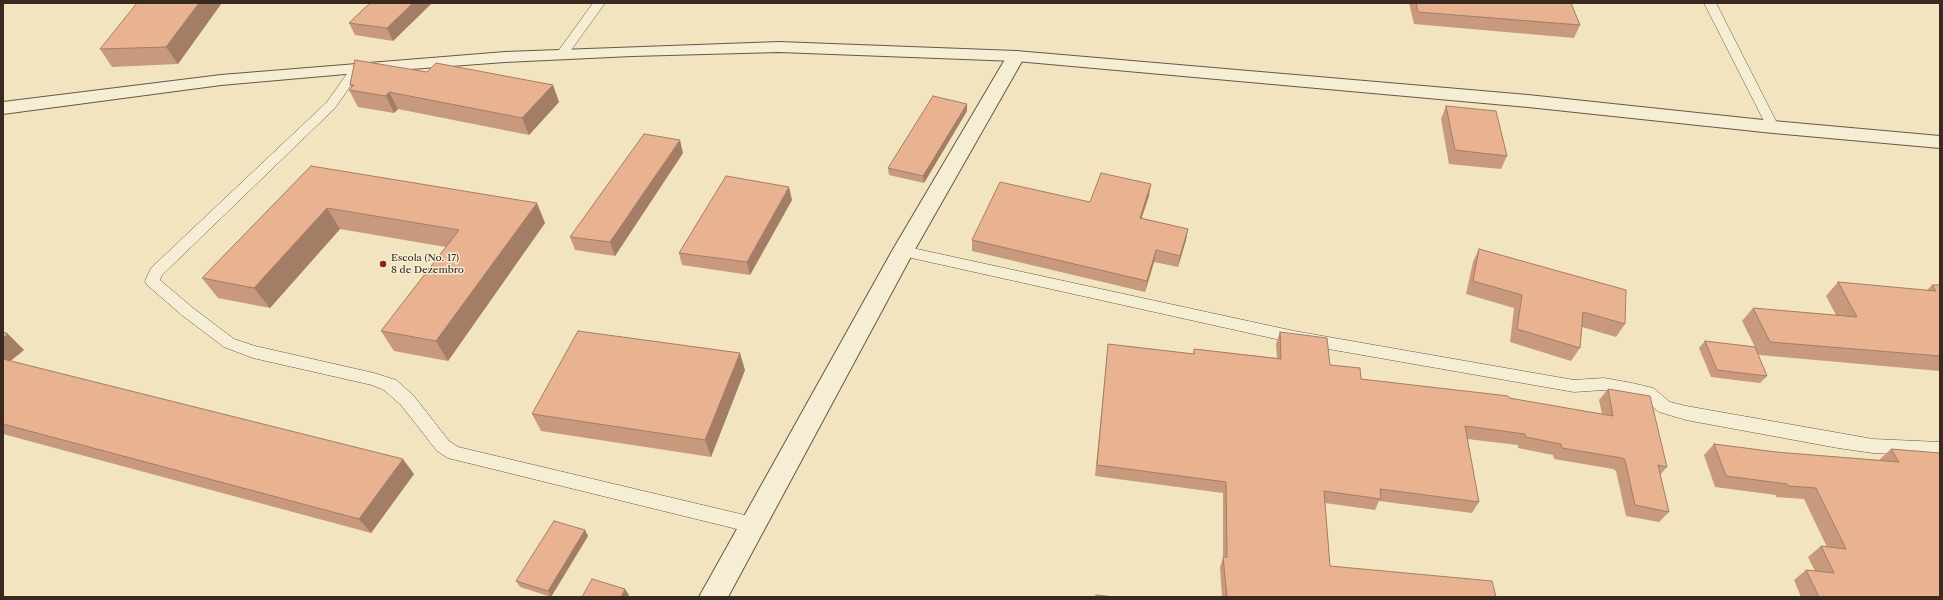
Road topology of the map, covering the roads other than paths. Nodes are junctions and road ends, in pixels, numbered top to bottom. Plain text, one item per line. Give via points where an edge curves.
1 (599, 3) edge
2 (1710, 3) edge
3 (562, 54) junction
4 (1016, 56) junction
5 (357, 68) junction
6 (3, 108) edge
7 (1773, 127) junction
8 (1940, 142) edge
9 (903, 250) junction
10 (1940, 449) edge
11 (752, 525) junction
12 (713, 597) edge

1 - 3 lane
2 - 7 lane
3 - 4 street via 779,47
3 - 5 street
4 - 7 street via 1528,101
4 - 9 street
5 - 6 street via 221,80
5 - 11 lane via 331,105 156,272 152,281 229,343 253,352 390,384 407,400 443,446 454,453
7 - 8 street
9 - 10 lane via 1294,337 1574,386 1604,384 1632,389 1647,393 1665,407 1686,413 1873,446
9 - 11 street
11 - 12 street

